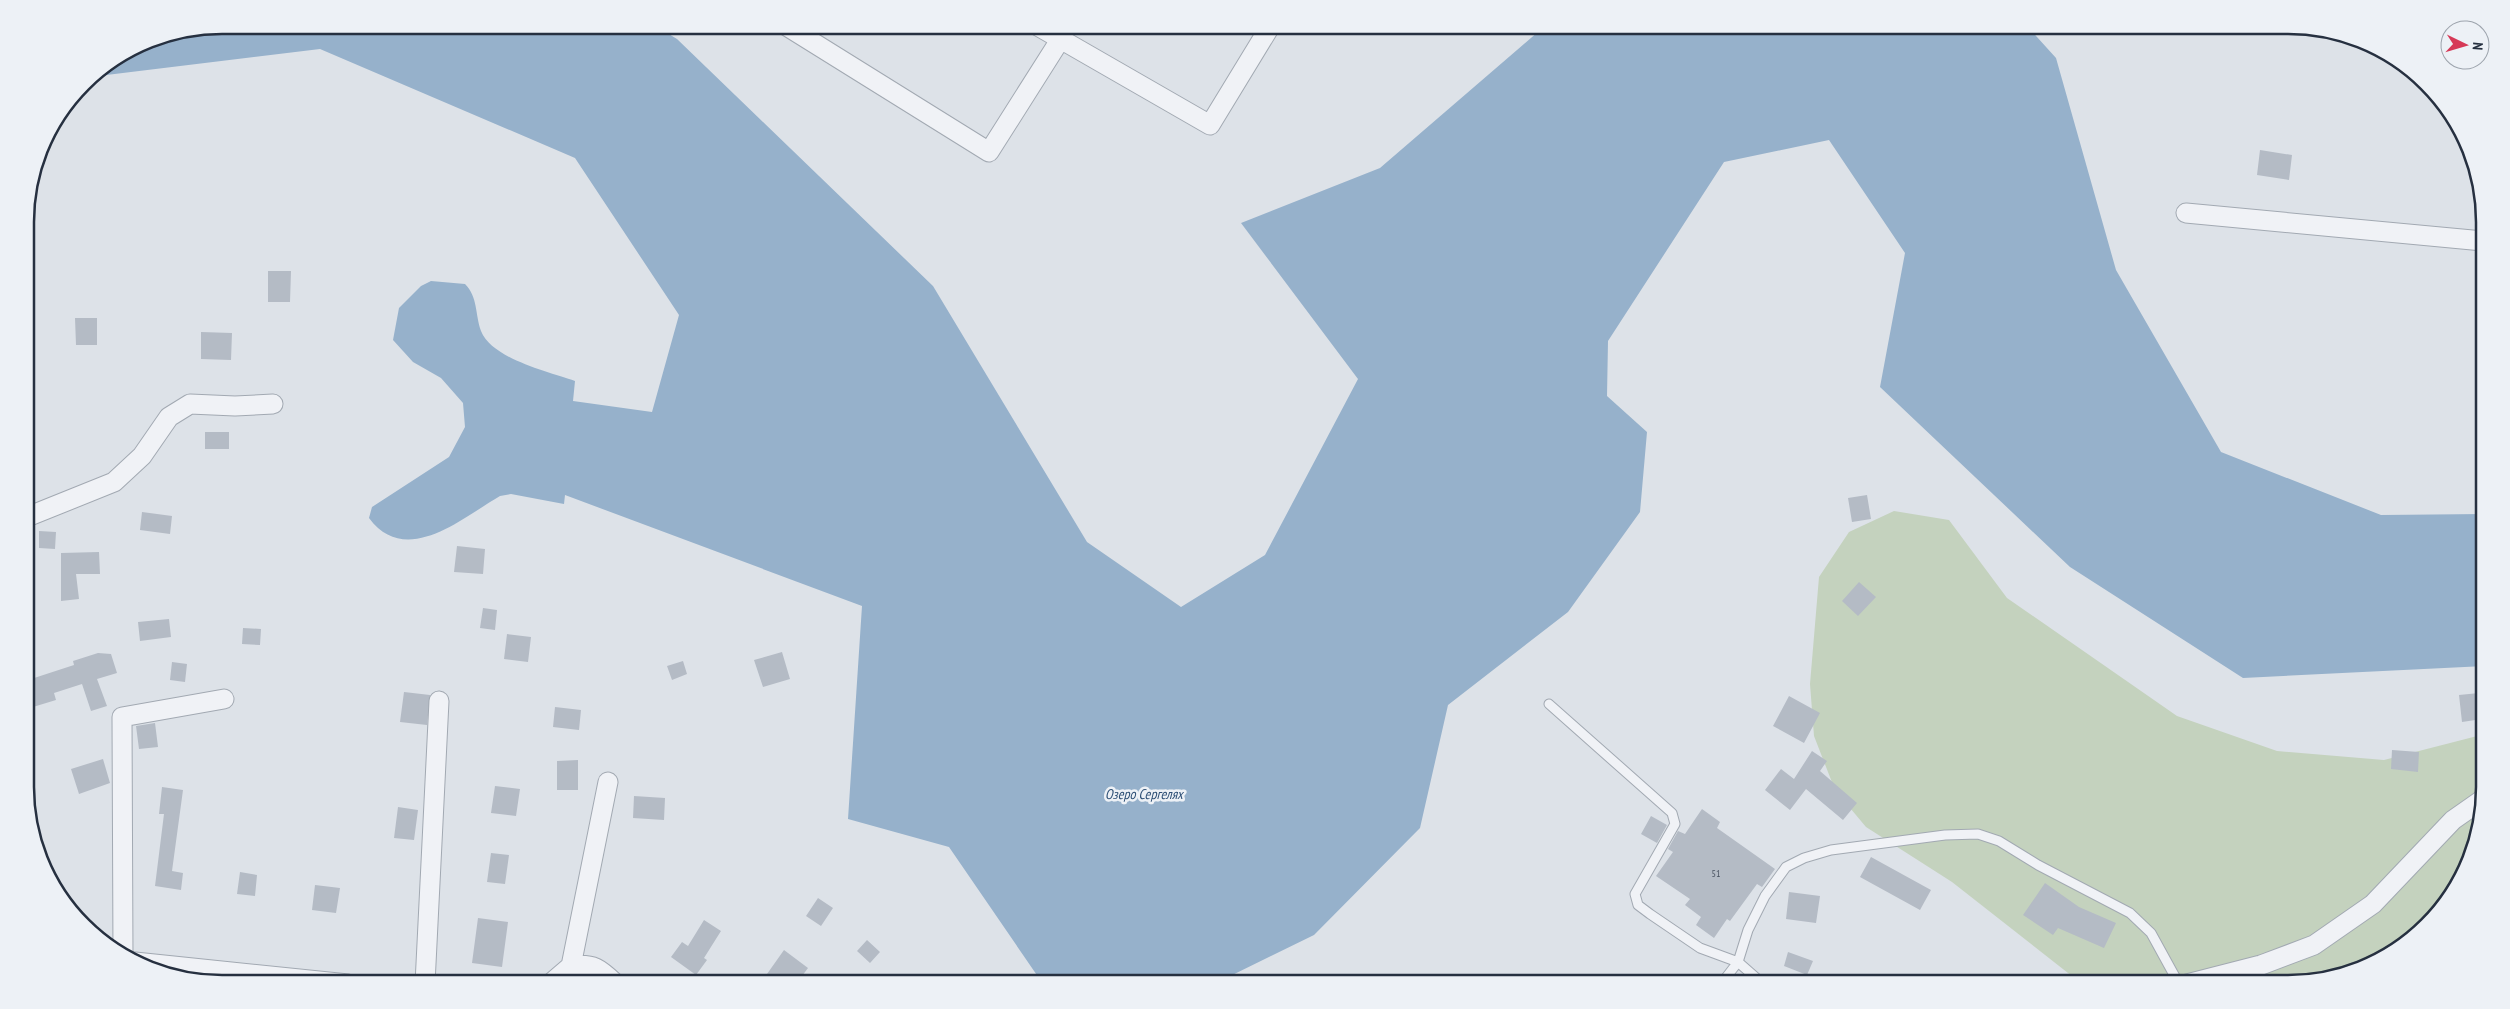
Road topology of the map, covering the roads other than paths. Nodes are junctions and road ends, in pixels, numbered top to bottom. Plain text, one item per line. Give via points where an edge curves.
1 (798, 34) edge
2 (1050, 34) edge
3 (1266, 34) edge
4 (1060, 40) junction
5 (2186, 213) dead end
6 (2476, 240) edge
7 (274, 404) dead end
8 (34, 514) edge
9 (224, 699) dead end
10 (439, 701) dead end
11 (1549, 704) dead end
12 (608, 782) dead end
13 (2476, 804) edge
14 (123, 947) edge
15 (1738, 962) junction
16 (571, 966) junction
17 (171, 968) edge
18 (209, 975) edge
19 (425, 975) edge
20 (560, 975) edge
21 (606, 975) edge
22 (1728, 975) edge
23 (1753, 975) edge
24 (2174, 975) edge
25 (2220, 975) edge

1 - 4 street via 988,152
2 - 4 street
3 - 4 street via 1210,126
5 - 6 street
7 - 8 street via 190,404 169,417 142,456 114,482
9 - 14 street via 122,718
10 - 19 street
11 - 15 lane via 1672,813 1675,824 1635,894 1638,905 1700,948
12 - 16 street
13 - 25 street via 2453,820 2373,904 2314,945
15 - 22 lane
15 - 23 lane
15 - 24 lane via 1748,930 1765,896 1786,867 1831,850 1945,835 1978,834 1999,841 2130,913 2151,933
16 - 20 street
16 - 21 street via 587,964
17 - 18 street

